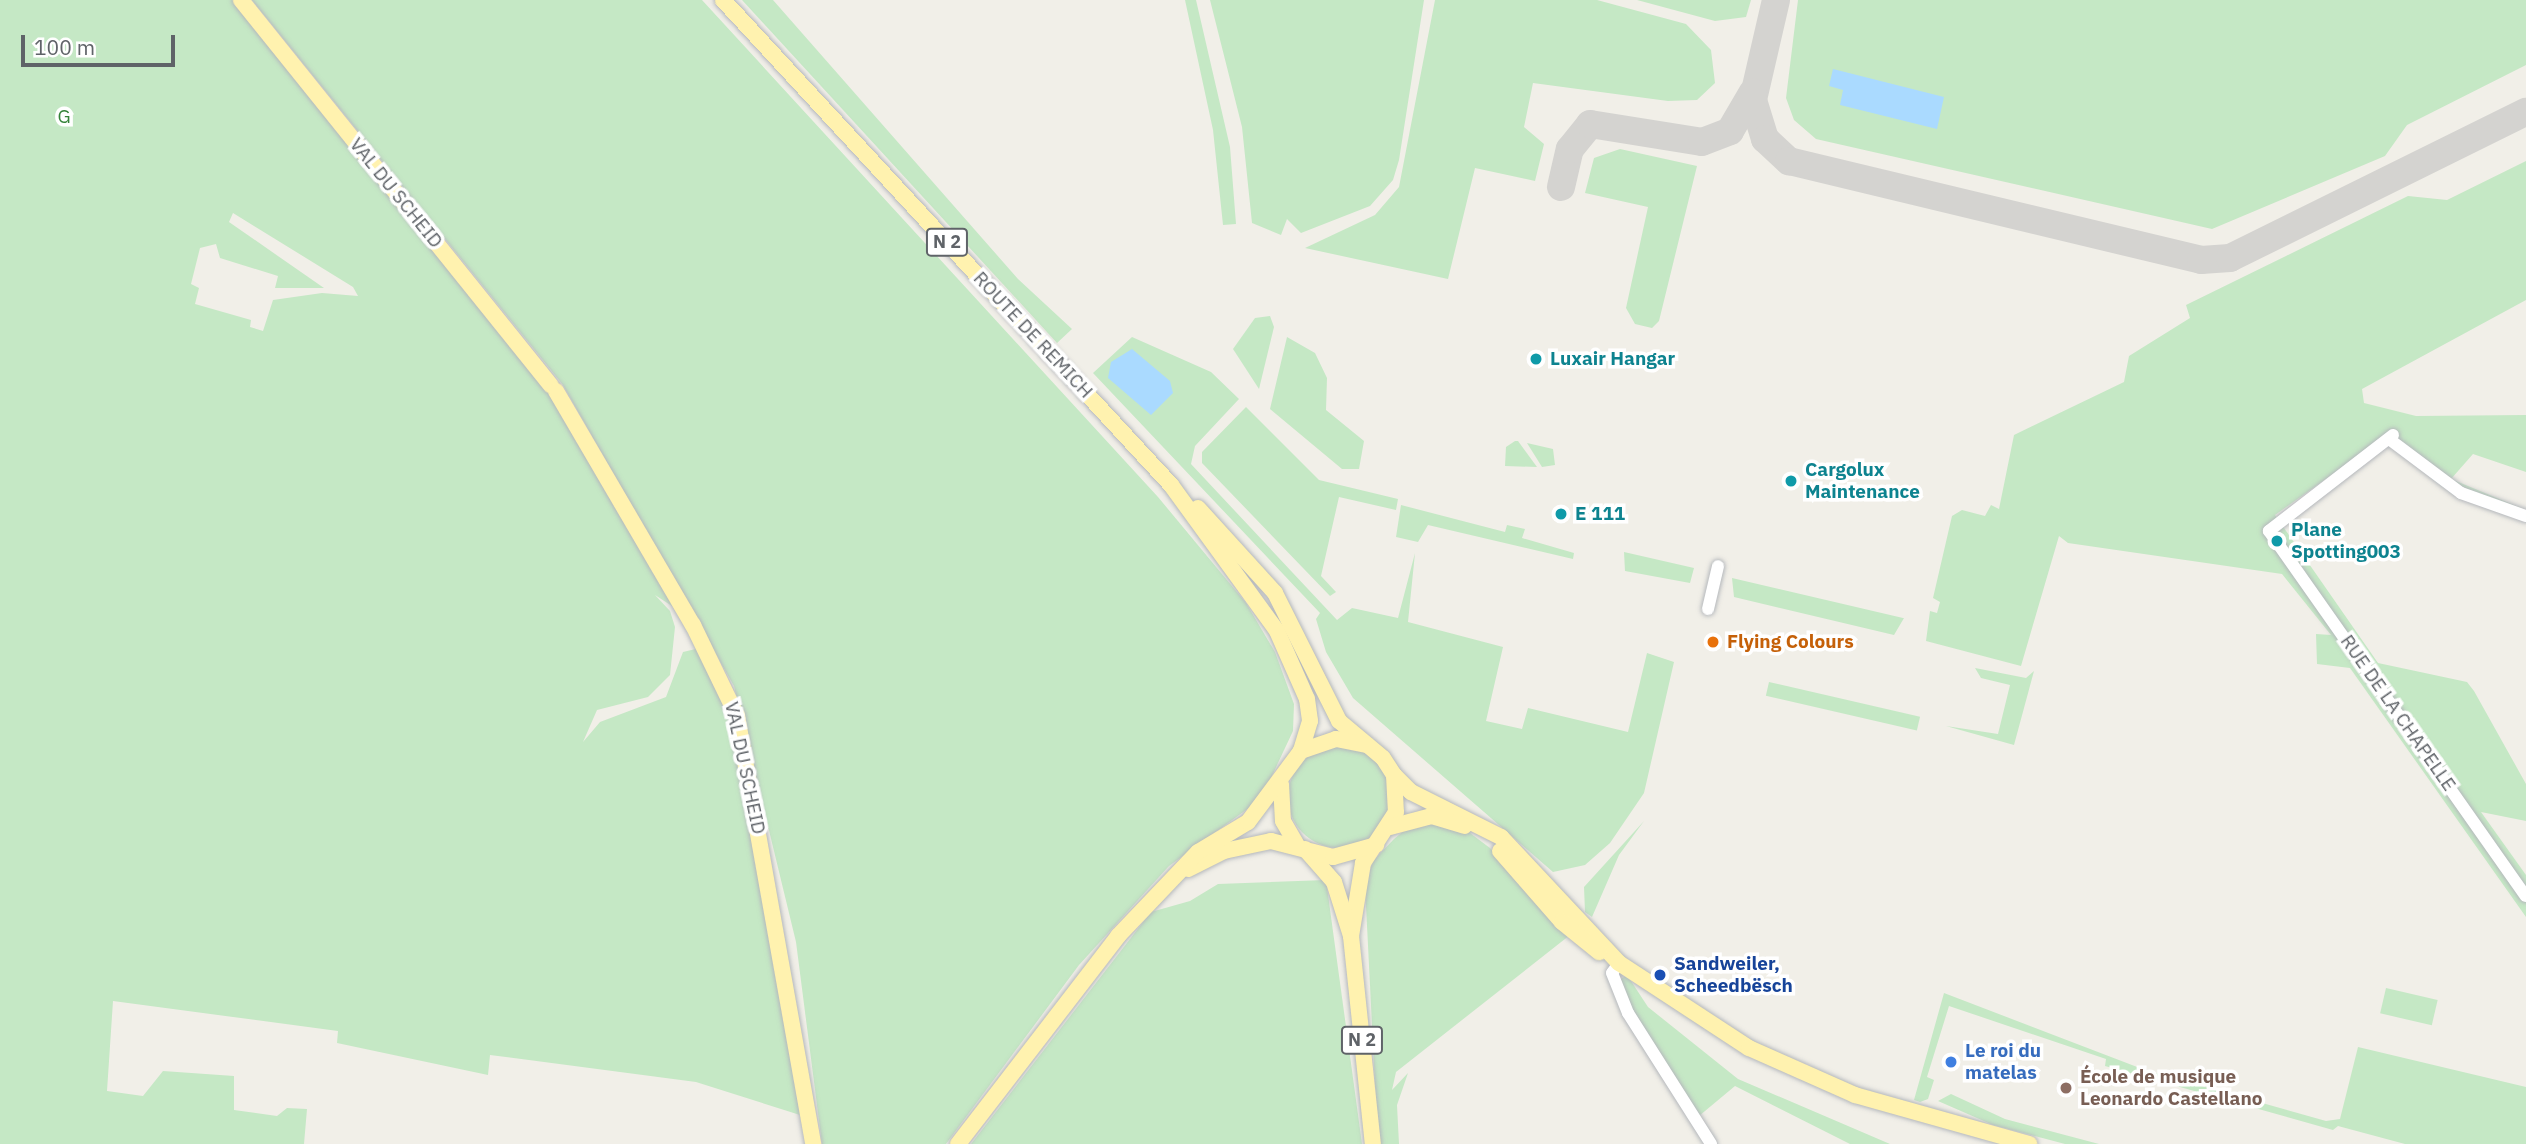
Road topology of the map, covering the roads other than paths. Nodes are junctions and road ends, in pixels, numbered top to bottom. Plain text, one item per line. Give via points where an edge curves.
1 (241, 0) edge
2 (723, 0) edge
3 (1171, 485) junction
4 (2526, 516) edge
5 (1718, 566) dead end
6 (1709, 609) dead end
7 (1367, 745) junction
8 (1301, 751) junction
9 (1394, 775) junction
10 (1281, 784) junction
11 (1390, 827) junction
12 (1484, 836) junction
13 (1376, 845) junction
14 (1301, 847) junction
15 (1176, 875) junction
16 (1557, 892) junction
17 (2526, 896) edge
18 (1351, 936) junction
19 (1619, 963) junction
20 (813, 1144) edge
21 (958, 1144) edge
22 (1373, 1144) edge
23 (1711, 1144) edge
24 (2029, 1144) edge

1 - 20 main road, VAL DU SCHEID via 553,388 693,625 737,716
2 - 3 main road, ROUTE DE REMICH / N 2
3 - 7 main road, ROUTE DE REMICH / N 2 via 1218,526 1275,593 1331,707
3 - 8 main road, ROUTE DE REMICH / N 2 via 1277,631 1307,699 1310,721
4 - 17 street, RUE DE LA CHAPELLE via 2461,493 2391,437 2269,531
5 - 6 street
7 - 8 main road via 1336,739
7 - 9 main road
8 - 10 main road
9 - 11 main road via 1398,796
9 - 16 main road via 1411,792 1501,837
10 - 14 main road via 1283,821
10 - 15 main road via 1248,822 1198,852
11 - 12 main road via 1432,816
11 - 13 main road
12 - 16 main road via 1504,847 1543,890
12 - 19 main road via 1567,927
13 - 14 main road via 1348,856
13 - 18 main road, N 2 via 1363,863
14 - 15 main road via 1244,846
14 - 18 main road, N 2 via 1334,882
15 - 21 main road via 1118,936
16 - 19 main road
18 - 22 main road, N 2
19 - 23 street via 1612,973 1628,1013
19 - 24 main road via 1695,1017 1800,1073 1866,1098

